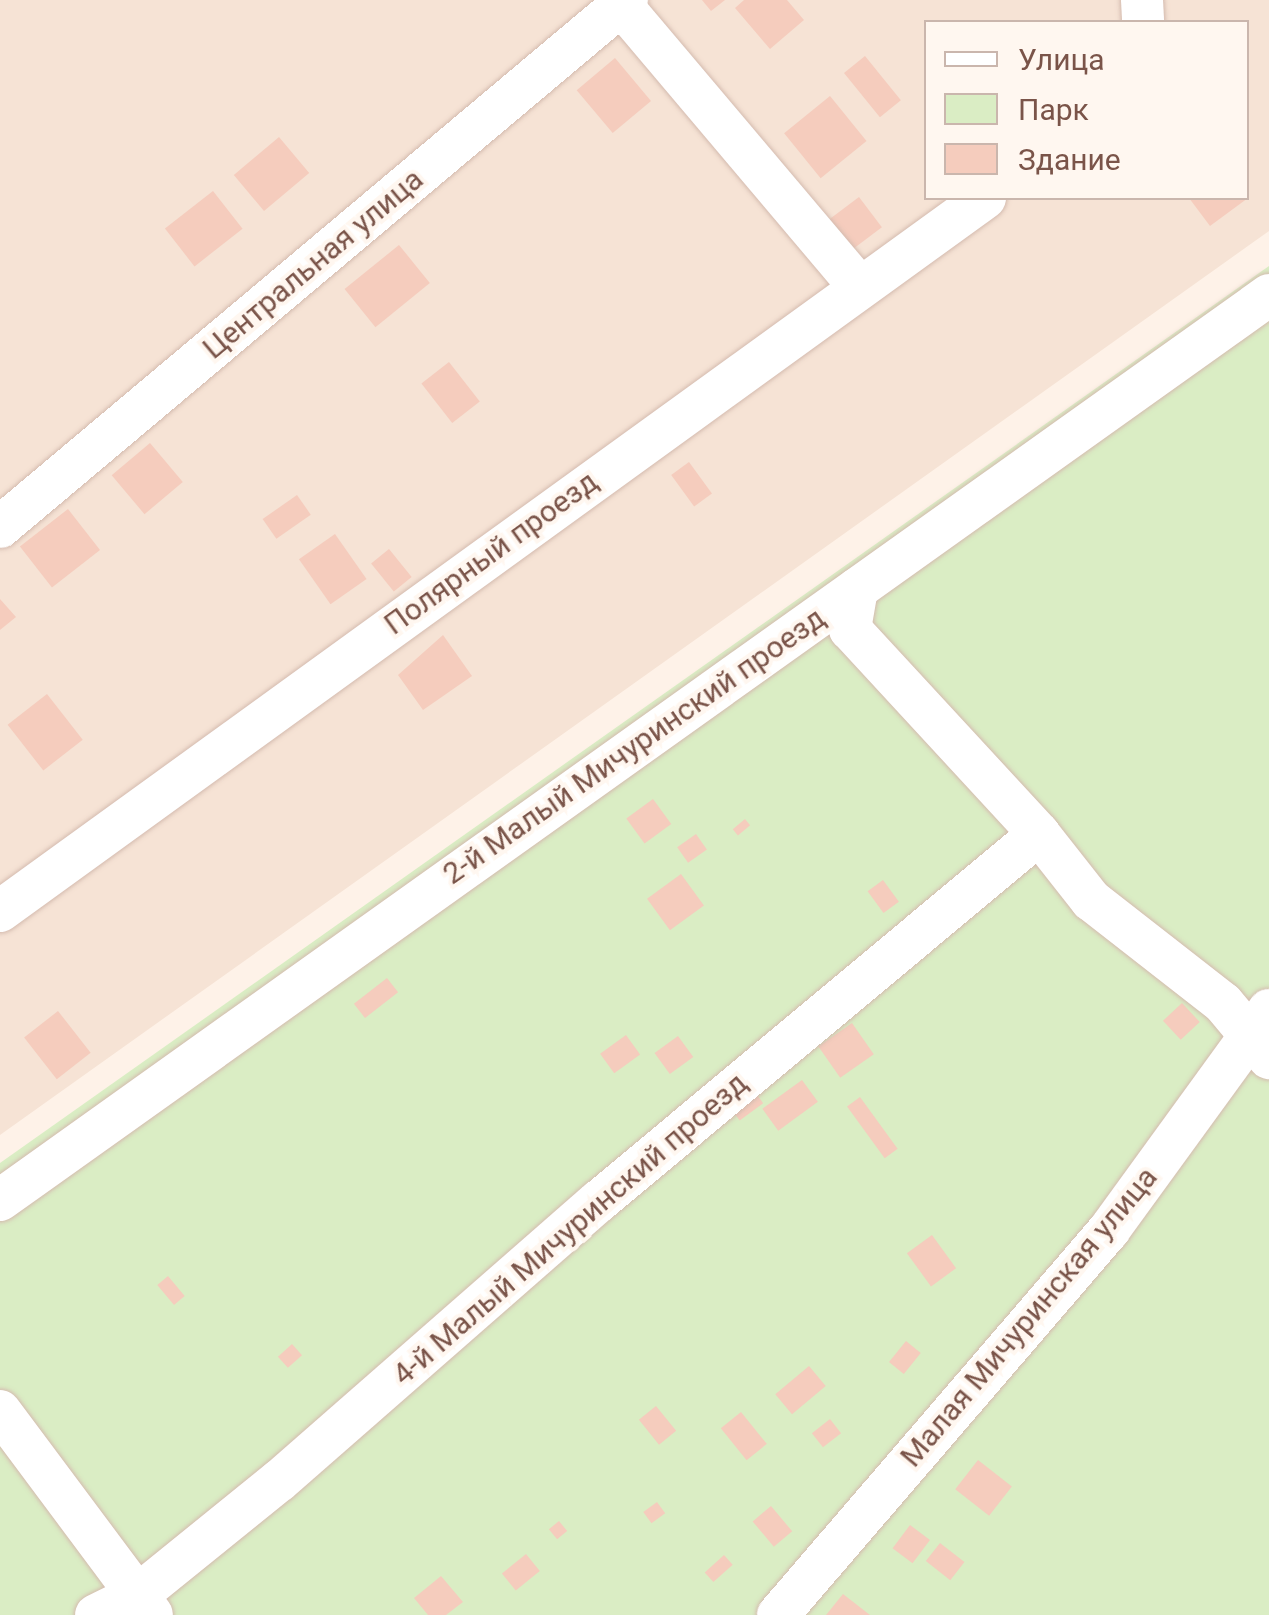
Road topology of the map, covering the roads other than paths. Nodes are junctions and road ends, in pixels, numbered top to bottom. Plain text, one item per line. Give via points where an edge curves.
1 (622, 2) edge
2 (982, 200) edge
3 (858, 285) junction
4 (1269, 296) edge
5 (0, 527) edge
6 (854, 610) junction
7 (1039, 834) junction
8 (0, 911) edge
9 (1262, 1037) edge
10 (0, 1200) edge
11 (0, 1411) edge
12 (146, 1604) edge
13 (96, 1615) edge
14 (778, 1615) edge

1 - 3 lane
1 - 5 lane, Центральная улица
2 - 3 lane, Полярный проезд
3 - 8 lane, Полярный проезд
4 - 6 lane, 2-й Малый Мичуринский проезд
6 - 7 lane
6 - 10 lane, 2-й Малый Мичуринский проезд via 793,633
7 - 9 lane via 1091,900
7 - 12 lane, 4-й Малый Мичуринский проезд via 927,921 280,1480
9 - 14 lane, Малая Мичуринская улица via 1109,1230
11 - 12 lane
12 - 13 lane, 4-й Малый Мичуринский проезд

